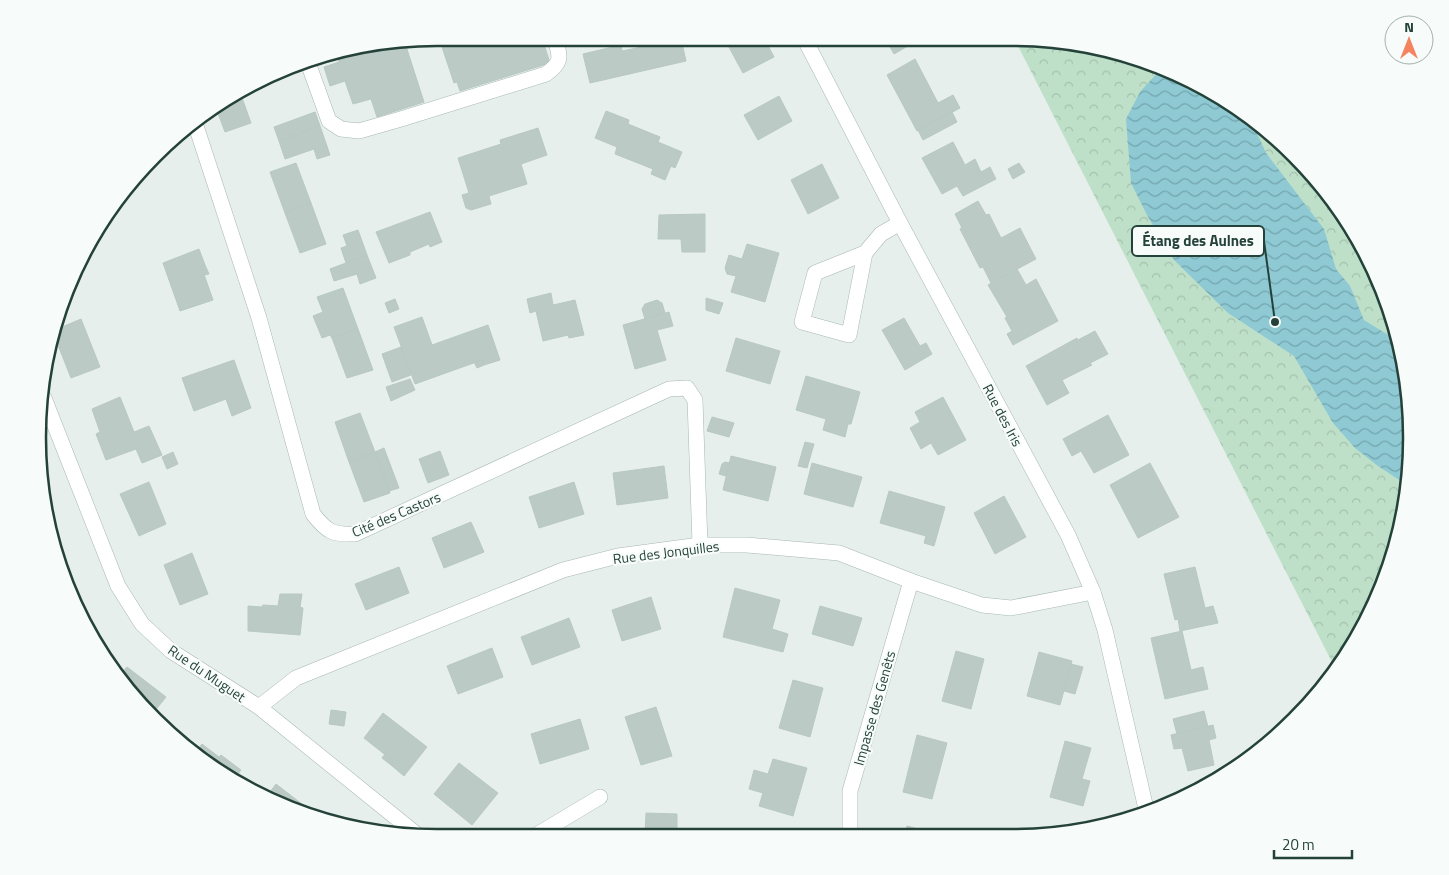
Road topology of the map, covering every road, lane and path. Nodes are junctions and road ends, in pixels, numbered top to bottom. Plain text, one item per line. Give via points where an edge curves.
1 (557, 46) edge
2 (808, 46) edge
3 (310, 68) edge
4 (197, 129) edge
5 (900, 223) junction
6 (865, 253) junction
7 (48, 407) edge
8 (700, 545) junction
9 (911, 581) junction
10 (1093, 592) junction
11 (259, 707) junction
12 (600, 797) dead end
13 (1145, 805) edge
14 (408, 828) edge
15 (546, 829) edge
16 (850, 829) edge

1 - 3 street via 560,59 556,67 546,74 359,130 340,129 329,121
2 - 5 street, Rue des Iris
4 - 8 street, Cité des Castors via 259,318 313,514 323,526 339,535 355,534 669,390 687,388 695,400
5 - 6 street via 881,234
5 - 10 street, Rue des Iris via 1068,535
6 - 6 street via 815,273 802,322 849,335
7 - 11 street, Rue du Muguet via 118,586 142,624 171,651
8 - 9 street, Rue des Jonquilles via 747,545 839,553
8 - 11 street, Rue des Jonquilles via 618,556 563,570 296,678
9 - 10 street, Rue des Jonquilles via 982,605 1011,608
9 - 16 street, Impasse des Genêts via 850,791
10 - 13 street, Rue des Iris via 1105,630
11 - 14 street, Rue du Muguet
12 - 15 street

